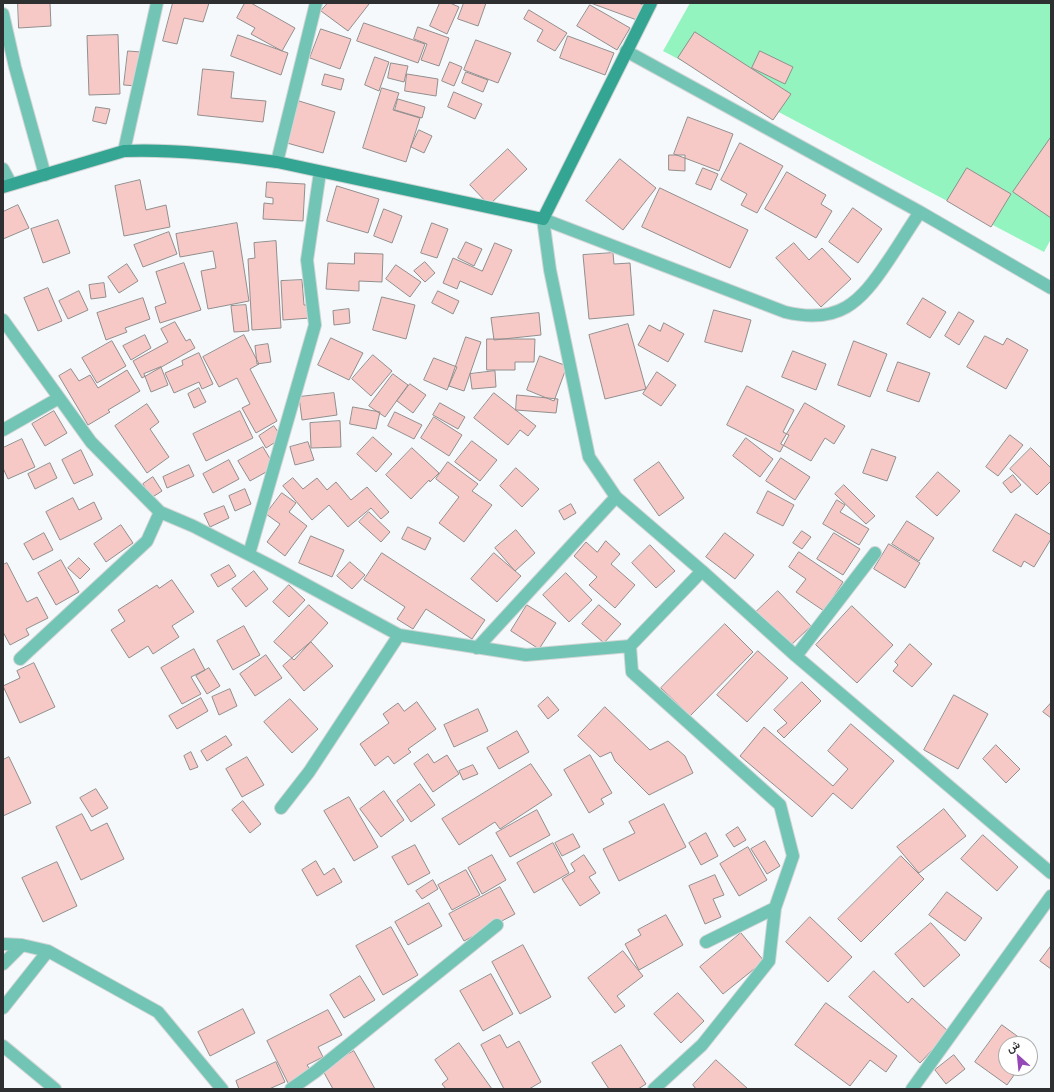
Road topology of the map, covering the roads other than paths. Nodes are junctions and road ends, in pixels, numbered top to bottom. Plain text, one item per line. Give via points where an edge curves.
1 (157, 3) edge
2 (316, 3) edge
3 (651, 3) edge
4 (3, 14) edge
5 (626, 51) junction
6 (124, 151) junction
7 (278, 162) junction
8 (3, 169) edge
9 (320, 172) junction
10 (45, 175) junction
11 (7, 186) edge
12 (920, 212) junction
13 (543, 219) junction
14 (1051, 288) edge
15 (3, 320) edge
16 (59, 398) junction
17 (3, 430) edge
18 (616, 497) junction
19 (160, 512) junction
20 (875, 553) dead end
21 (249, 554) junction
22 (702, 571) junction
23 (399, 635) junction
24 (630, 646) junction
25 (477, 648) junction
26 (796, 656) junction
27 (20, 659) dead end
28 (281, 808) dead end
29 (1051, 873) edge
30 (1051, 896) edge
31 (775, 908) junction
32 (497, 925) dead end
33 (706, 942) dead end
34 (3, 944) edge
35 (22, 945) junction
36 (48, 951) junction
37 (3, 964) edge
38 (3, 1008) edge
39 (3, 1046) edge
40 (55, 1089) edge
41 (222, 1089) edge
42 (291, 1089) edge
43 (654, 1089) edge
44 (912, 1089) edge

1 - 6 street
2 - 7 street
3 - 5 main road
4 - 10 street
5 - 12 street
5 - 13 main road
6 - 7 main road via 238,156
6 - 10 main road
7 - 9 main road
8 - 11 street
9 - 13 main road
9 - 21 street via 307,260 315,325
10 - 11 main road
12 - 13 street via 874,282 860,298 844,309 825,315 805,316 786,312
12 - 14 street
13 - 18 street via 550,270 589,457
15 - 16 street
16 - 17 street
16 - 19 street via 91,442
18 - 22 street
18 - 25 street
19 - 21 street
19 - 27 street via 146,541
20 - 26 street
21 - 23 street
22 - 24 street
22 - 26 street
23 - 25 street
23 - 28 street via 309,772
24 - 25 street via 526,655
24 - 31 street via 632,672 780,805 793,856
26 - 29 street
30 - 44 street
31 - 33 street
31 - 43 street via 769,961 702,1045
32 - 42 street
34 - 35 street
35 - 36 street
35 - 37 street
36 - 38 street
36 - 41 street via 158,1012
39 - 40 street

